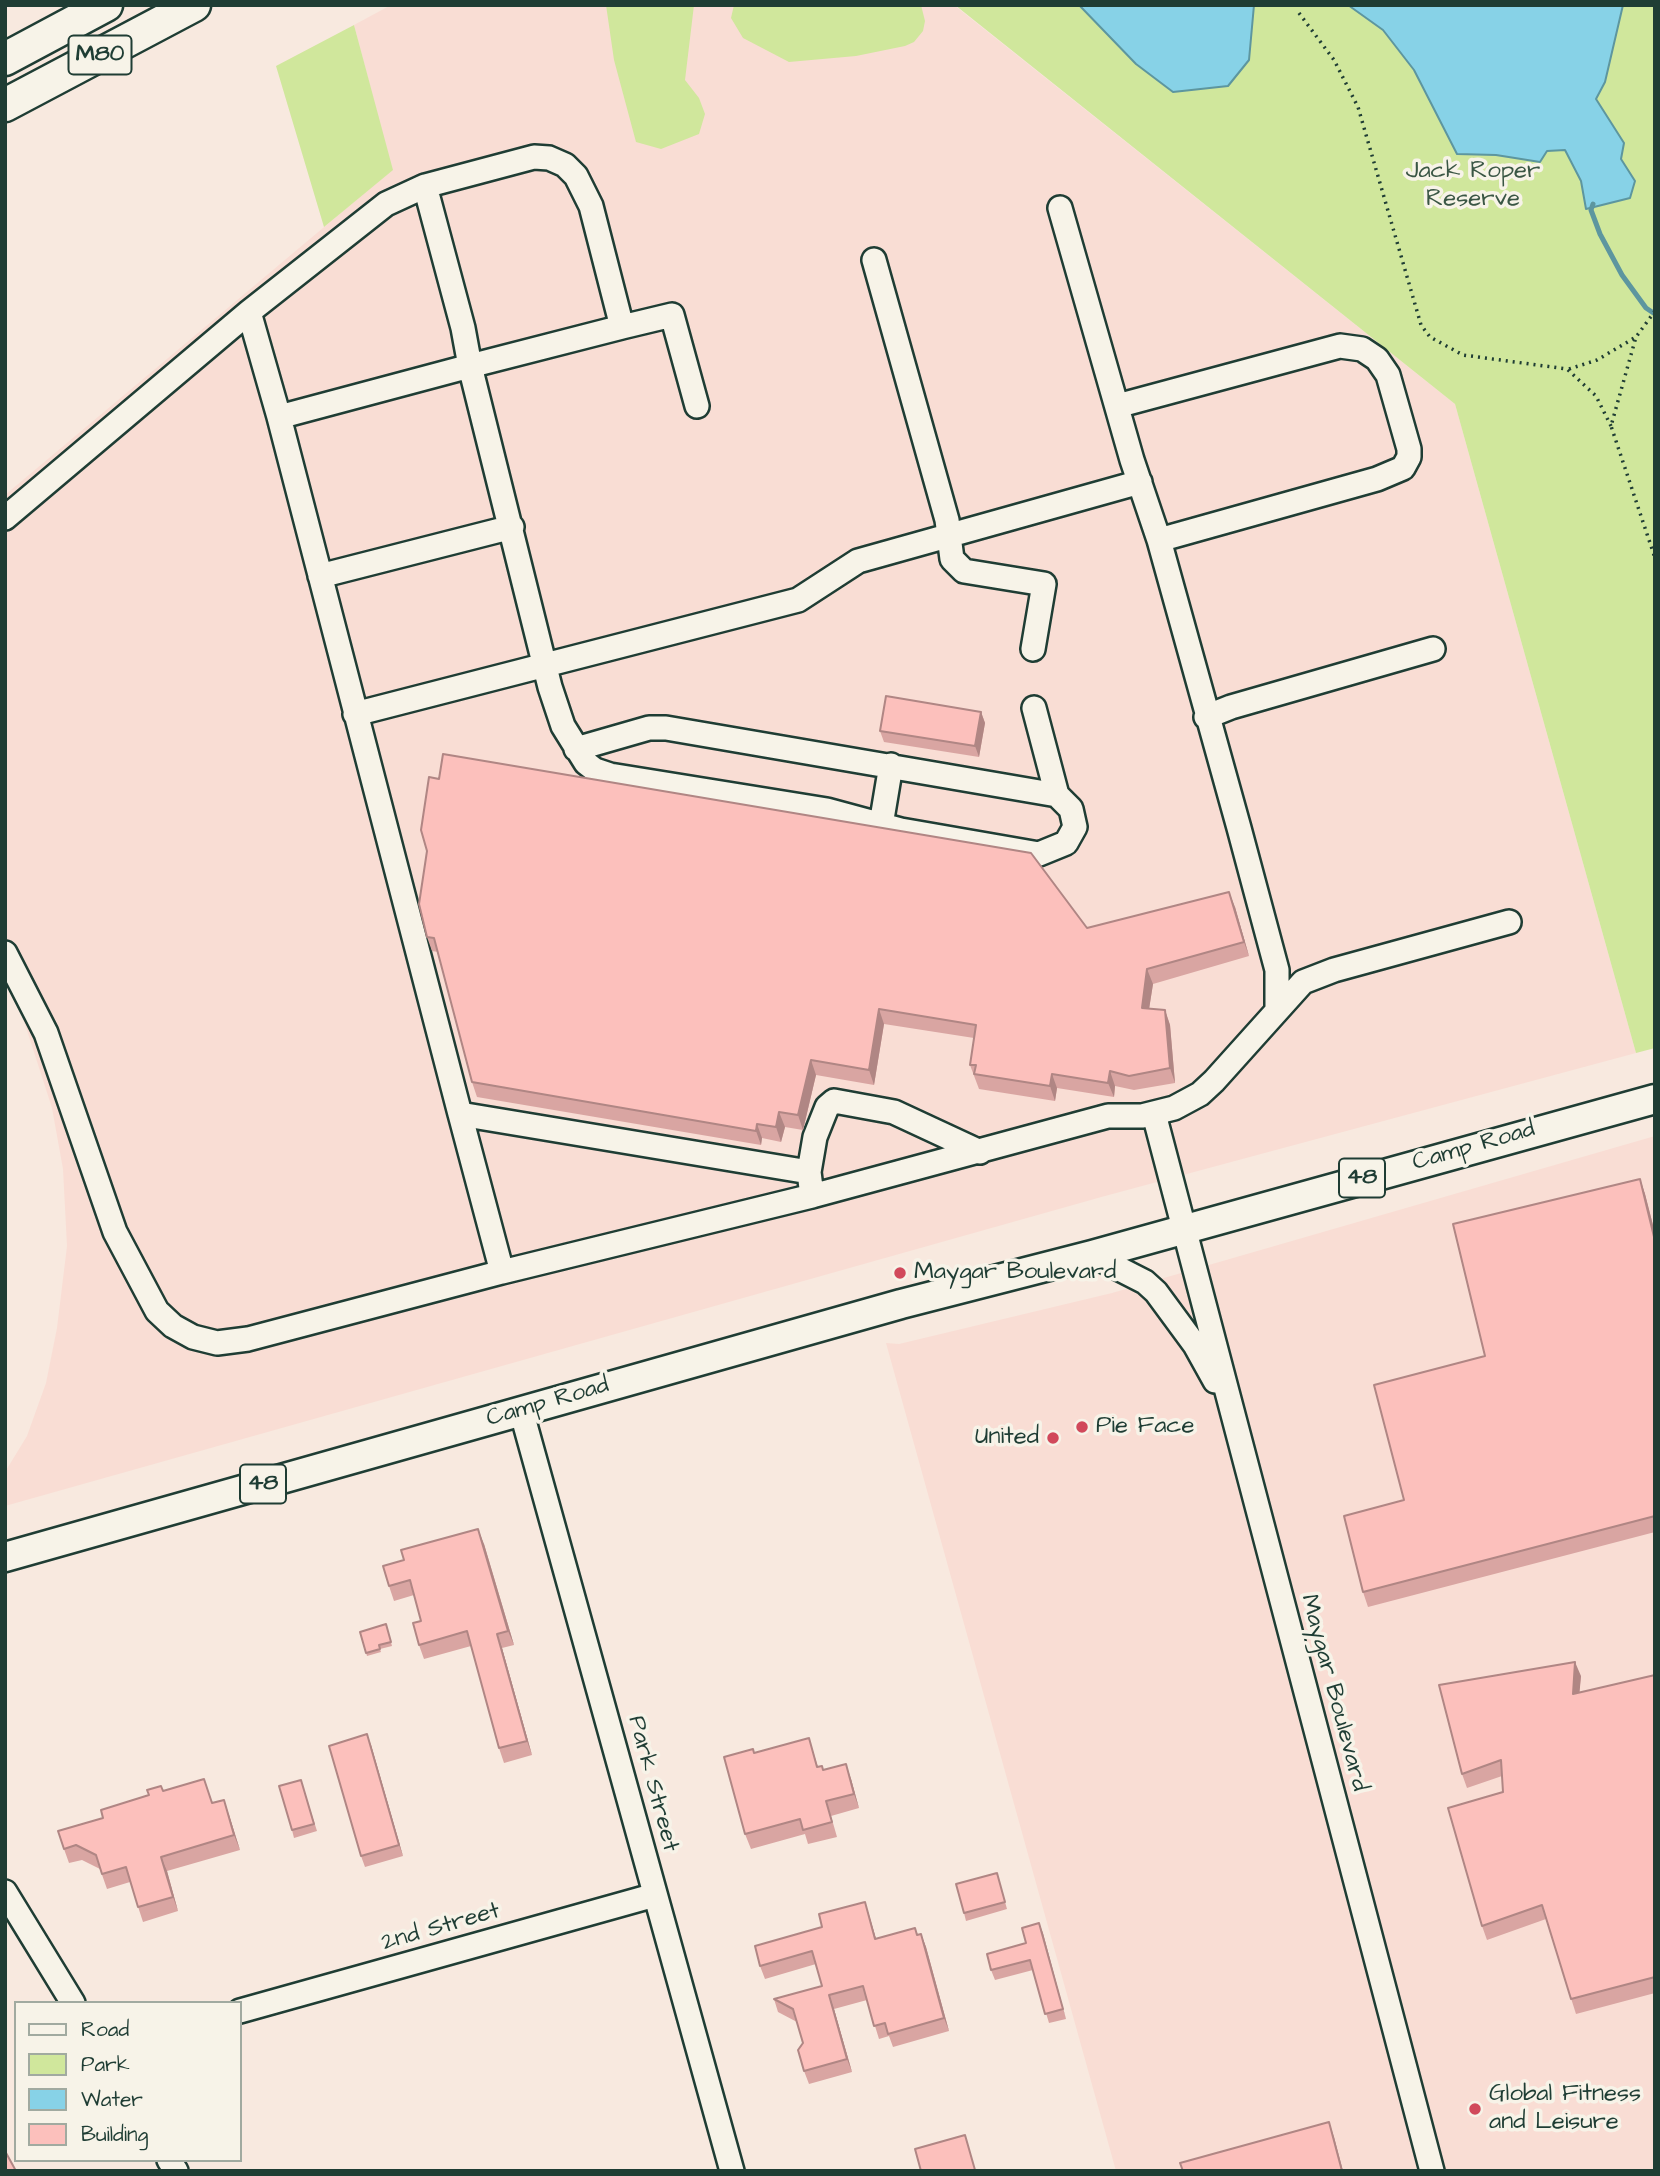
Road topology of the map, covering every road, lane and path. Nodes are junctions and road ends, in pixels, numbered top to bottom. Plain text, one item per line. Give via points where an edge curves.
1 (106, 5) edge
2 (194, 5) edge
3 (1299, 13) dead end
4 (5, 60) edge
5 (5, 105) edge
6 (425, 186) junction
7 (1060, 208) dead end
8 (874, 260) dead end
9 (1655, 311) edge
10 (249, 312) junction
11 (622, 327) junction
12 (1636, 337) junction
13 (470, 366) junction
14 (1567, 369) junction
15 (697, 406) dead end
16 (1117, 406) junction
17 (279, 417) junction
18 (1611, 426) junction
19 (1140, 482) junction
20 (5, 518) edge
21 (512, 527) junction
22 (948, 536) junction
23 (1159, 540) junction
24 (1655, 558) edge
25 (320, 576) junction
26 (1033, 649) dead end
27 (1433, 649) dead end
28 (545, 665) junction
29 (1034, 708) dead end
30 (355, 714) junction
31 (1206, 717) junction
32 (576, 749) junction
33 (891, 765) junction
34 (1057, 795) junction
35 (881, 825) junction
36 (1509, 922) dead end
37 (5, 953) edge
38 (1278, 1008) junction
39 (1655, 1099) edge
40 (460, 1114) junction
41 (1154, 1114) junction
42 (980, 1153) junction
43 (809, 1172) junction
44 (812, 1196) junction
45 (1183, 1228) junction
46 (1092, 1255) junction
47 (502, 1272) junction
48 (522, 1410) junction
49 (1231, 1412) junction
50 (5, 1558) edge
51 (5, 1892) edge
52 (655, 1895) junction
53 (72, 2001) edge
54 (242, 2010) edge
55 (732, 2171) edge
56 (1432, 2171) edge

1 - 4 highway, M80
2 - 5 highway, M80
3 - 14 path via 1334,60 1358,107 1421,326 1436,341 1464,355
6 - 10 street via 386,204
6 - 11 street via 515,159 549,158 565,165 585,189
6 - 13 street
7 - 16 street
8 - 22 street
9 - 12 path
10 - 17 street
10 - 20 street
11 - 13 street
11 - 15 street via 672,315
12 - 14 path via 1597,360
12 - 18 path
13 - 17 street
13 - 21 street
14 - 18 path via 1596,396
16 - 19 street
16 - 23 street via 1340,346 1362,349 1377,359 1388,375 1409,450 1403,468
17 - 25 street
18 - 24 path
19 - 22 street
19 - 23 street
21 - 25 street
21 - 28 street
22 - 26 street via 952,559 964,571 1044,584
22 - 28 street via 858,561 798,600
23 - 31 street
25 - 30 street
27 - 31 street
28 - 30 street
28 - 32 street via 563,726
29 - 34 street
30 - 40 street
31 - 38 street via 1277,970
32 - 33 street via 640,730 666,728
32 - 35 street via 595,770 610,775 827,810
33 - 34 street
33 - 35 street
34 - 35 street via 1070,809 1074,832 1063,845 1039,853
36 - 38 street via 1334,970 1303,982
37 - 47 street via 46,1033 115,1231 157,1311 173,1326 217,1343 248,1339
38 - 41 street via 1200,1094
39 - 45 main road, Camp Road / 48
40 - 43 street
40 - 47 street
41 - 42 street via 1108,1116
41 - 45 street, Maygar Boulevard
42 - 43 street via 894,1112 834,1101 827,1107 816,1137
42 - 44 street
43 - 44 street
44 - 47 street
45 - 46 main road, Camp Road / 48
45 - 49 street, Maygar Boulevard
46 - 48 main road, Camp Road / 48
46 - 49 street via 1156,1292 1195,1345
48 - 50 main road, Camp Road / 48
48 - 52 street, Park Street
49 - 56 street, Maygar Boulevard
51 - 53 street
52 - 54 street, 2nd Street
52 - 55 street, Park Street

